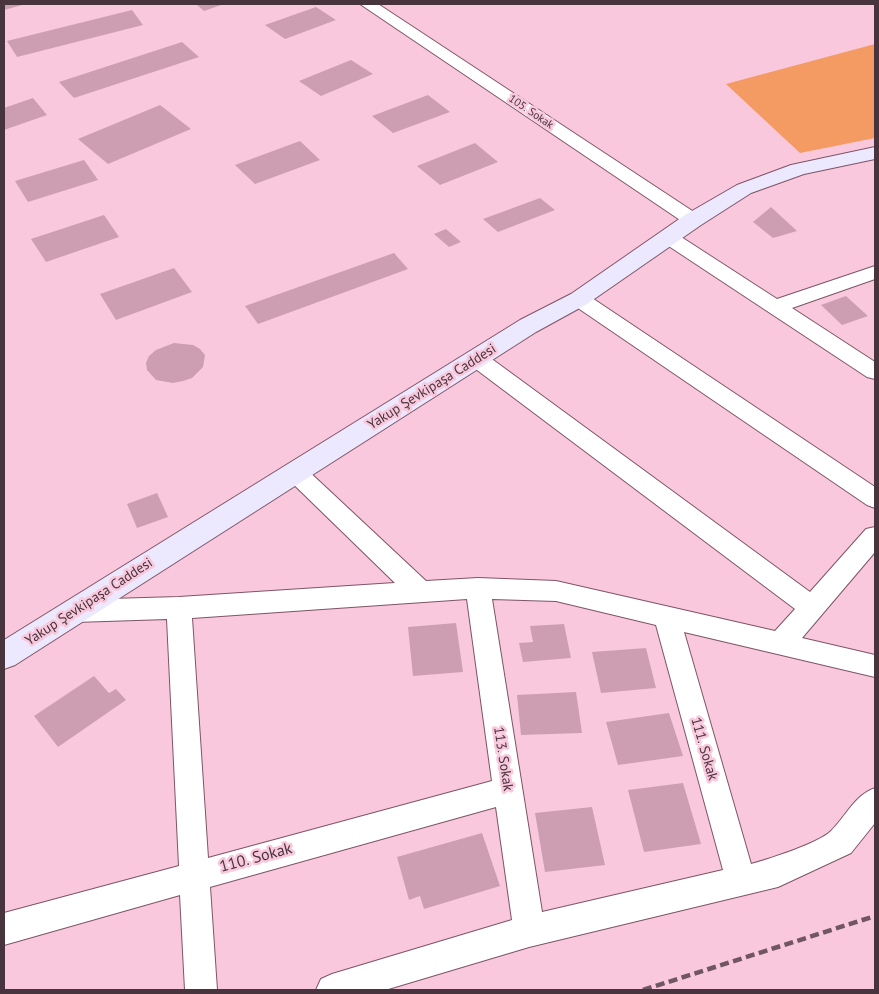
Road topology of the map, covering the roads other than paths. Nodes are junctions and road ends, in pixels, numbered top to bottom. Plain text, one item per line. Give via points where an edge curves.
1 (368, 4) edge
2 (875, 153) edge
3 (693, 220) junction
4 (668, 237) junction
5 (875, 272) edge
6 (579, 299) junction
7 (775, 307) junction
8 (477, 359) junction
9 (875, 372) edge
10 (295, 472) junction
11 (875, 499) edge
12 (875, 536) edge
13 (478, 588) junction
14 (421, 592) junction
15 (812, 607) junction
16 (179, 608) junction
17 (75, 611) junction
18 (667, 617) junction
19 (780, 644) junction
20 (4, 656) edge
21 (875, 666) edge
22 (508, 790) junction
23 (875, 801) edge
24 (194, 875) junction
25 (742, 880) junction
26 (4, 929) edge
27 (529, 930) junction
28 (201, 990) edge
29 (332, 990) edge

1 - 3 street, 105. Sokak
2 - 3 main road, Yakup Şevkipaşa Caddesi via 789,172 744,189
3 - 4 main road, Yakup Şevkipaşa Caddesi
4 - 6 main road, Yakup Şevkipaşa Caddesi
4 - 7 street
5 - 7 street
6 - 8 main road, Yakup Şevkipaşa Caddesi via 528,326
6 - 11 street
7 - 9 street
8 - 10 main road, Yakup Şevkipaşa Caddesi
8 - 15 street
10 - 14 street
10 - 17 main road, Yakup Şevkipaşa Caddesi
12 - 15 street
13 - 14 street
13 - 18 street via 556,591
13 - 22 street, 113. Sokak
14 - 16 street
15 - 19 street
16 - 17 street
16 - 24 street
17 - 20 main road, Yakup Şevkipaşa Caddesi
18 - 19 street
18 - 25 street, 111. Sokak
19 - 21 street
22 - 24 street, 110. Sokak
22 - 27 street, 113. Sokak
23 - 25 street via 840,843 778,872
24 - 26 street, 110. Sokak
24 - 28 street
25 - 27 street
27 - 29 street

